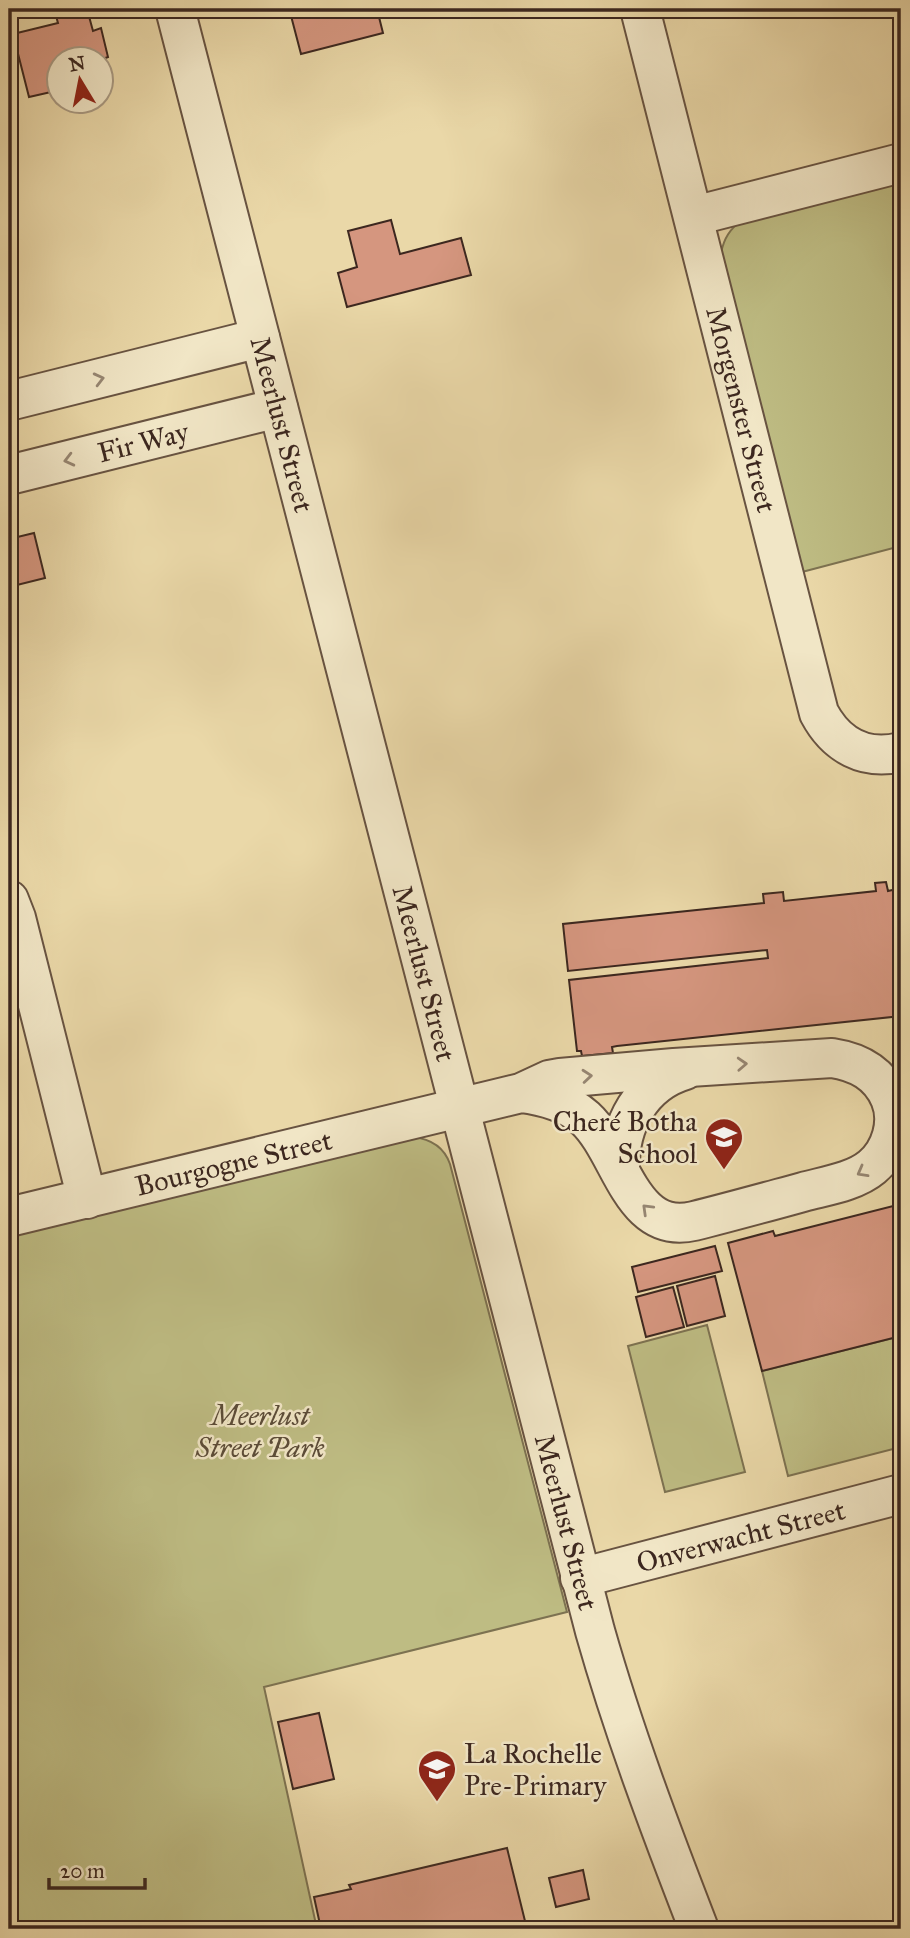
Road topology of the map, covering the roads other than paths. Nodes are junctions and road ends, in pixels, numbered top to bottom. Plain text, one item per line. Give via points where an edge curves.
1 (175, 9) edge
2 (640, 9) edge
3 (901, 163) edge
4 (694, 216) junction
5 (260, 338) junction
6 (9, 401) edge
7 (278, 408) junction
8 (9, 475) edge
9 (901, 752) edge
10 (9, 900) edge
11 (697, 1066) junction
12 (521, 1093) junction
13 (459, 1107) junction
14 (620, 1168) junction
15 (87, 1199) junction
16 (9, 1217) edge
17 (901, 1494) edge
18 (580, 1578) junction
19 (699, 1929) edge

1 - 5 street, Meerlust Street
2 - 4 street, Morgenster Street
3 - 4 street
4 - 9 street, Morgenster Street via 818,713 849,748 874,755
6 -> 5 street
5 - 7 street, Meerlust Street
7 -> 8 street, Fir Way
7 - 13 street, Meerlust Street
10 - 15 street
12 -> 11 street, Bourgogne Street via 560,1078
11 - 14 street via 663,1080 636,1105 622,1136
11 -> 14 street, Bourgogne Street via 848,1060 875,1075 891,1101 894,1116 889,1145 872,1168 859,1175 683,1224 650,1214
12 - 13 street, Bourgogne Street
12 - 14 street, Bourgogne Street via 543,1096 578,1112
13 - 15 street, Bourgogne Street
13 - 18 street, Meerlust Street
15 - 16 street, Bourgogne Street
17 - 18 street, Onverwacht Street
18 - 19 street, Meerlust Street via 626,1734

